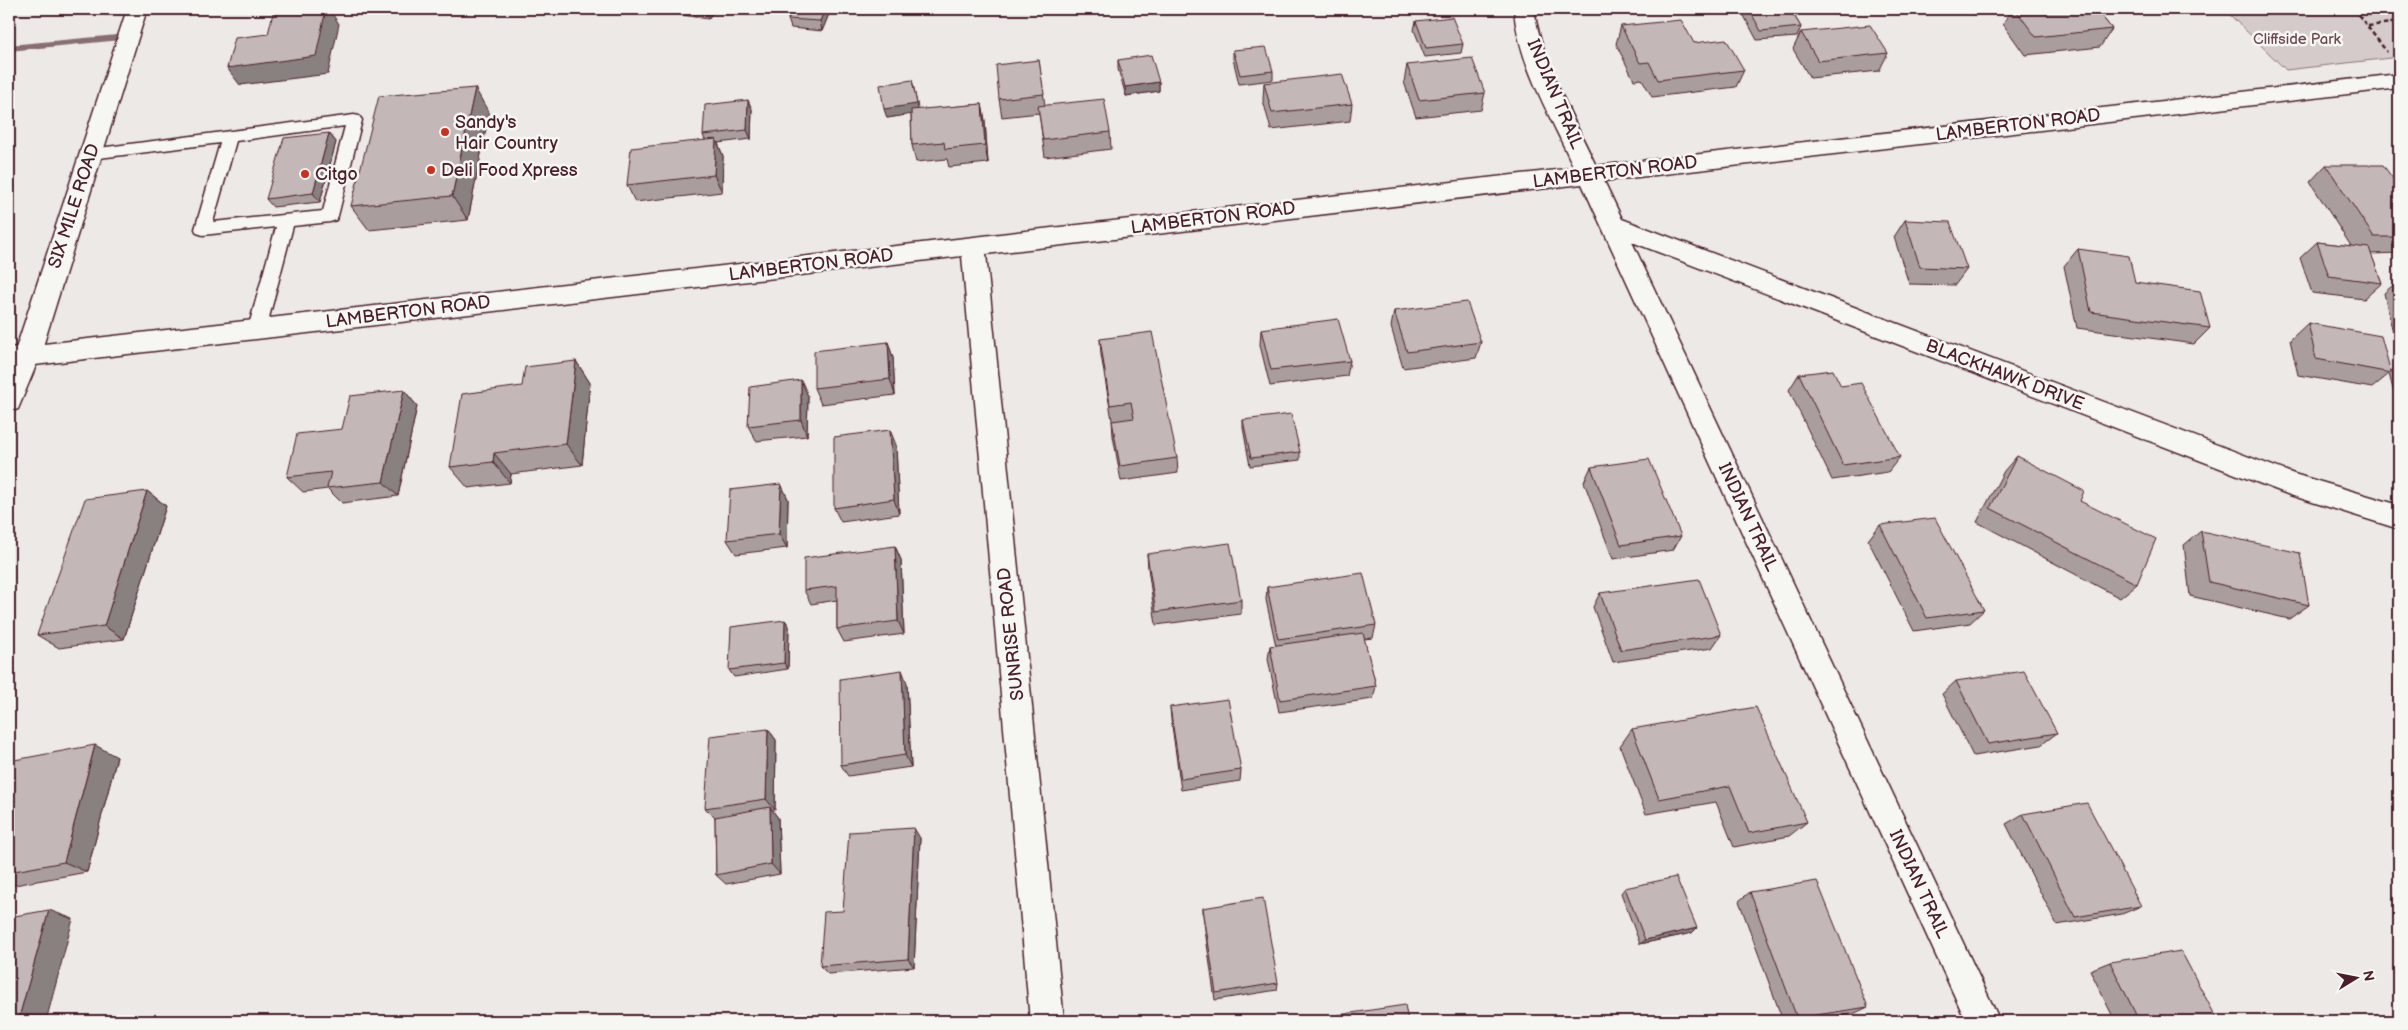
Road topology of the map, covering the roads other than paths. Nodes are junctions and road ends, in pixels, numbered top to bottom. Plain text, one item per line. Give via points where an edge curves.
1 (137, 9) edge
2 (1524, 9) edge
3 (2398, 84) edge
4 (229, 136) junction
5 (91, 154) junction
6 (1590, 175) junction
7 (286, 220) junction
8 (1612, 224) junction
9 (973, 246) junction
10 (257, 329) junction
11 (18, 357) edge
12 (9, 402) edge
13 (2399, 517) edge
14 (1046, 1021) edge
15 (1983, 1021) edge

1 - 5 street, SIX MILE ROAD
2 - 6 street, INDIAN TRAIL via 1536,56
3 - 6 street, LAMBERTON ROAD
4 - 5 lane
4 - 7 lane via 203,229
4 - 7 lane via 354,120 330,216
5 - 11 street, SIX MILE ROAD
6 - 8 street, INDIAN TRAIL
6 - 9 street, LAMBERTON ROAD
7 - 10 lane
8 - 13 street, BLACKHAWK DRIVE via 2290,484
8 - 15 street, INDIAN TRAIL
9 - 10 street, LAMBERTON ROAD
9 - 14 street, SUNRISE ROAD
10 - 11 street, LAMBERTON ROAD
11 - 12 street, SIX MILE ROAD

